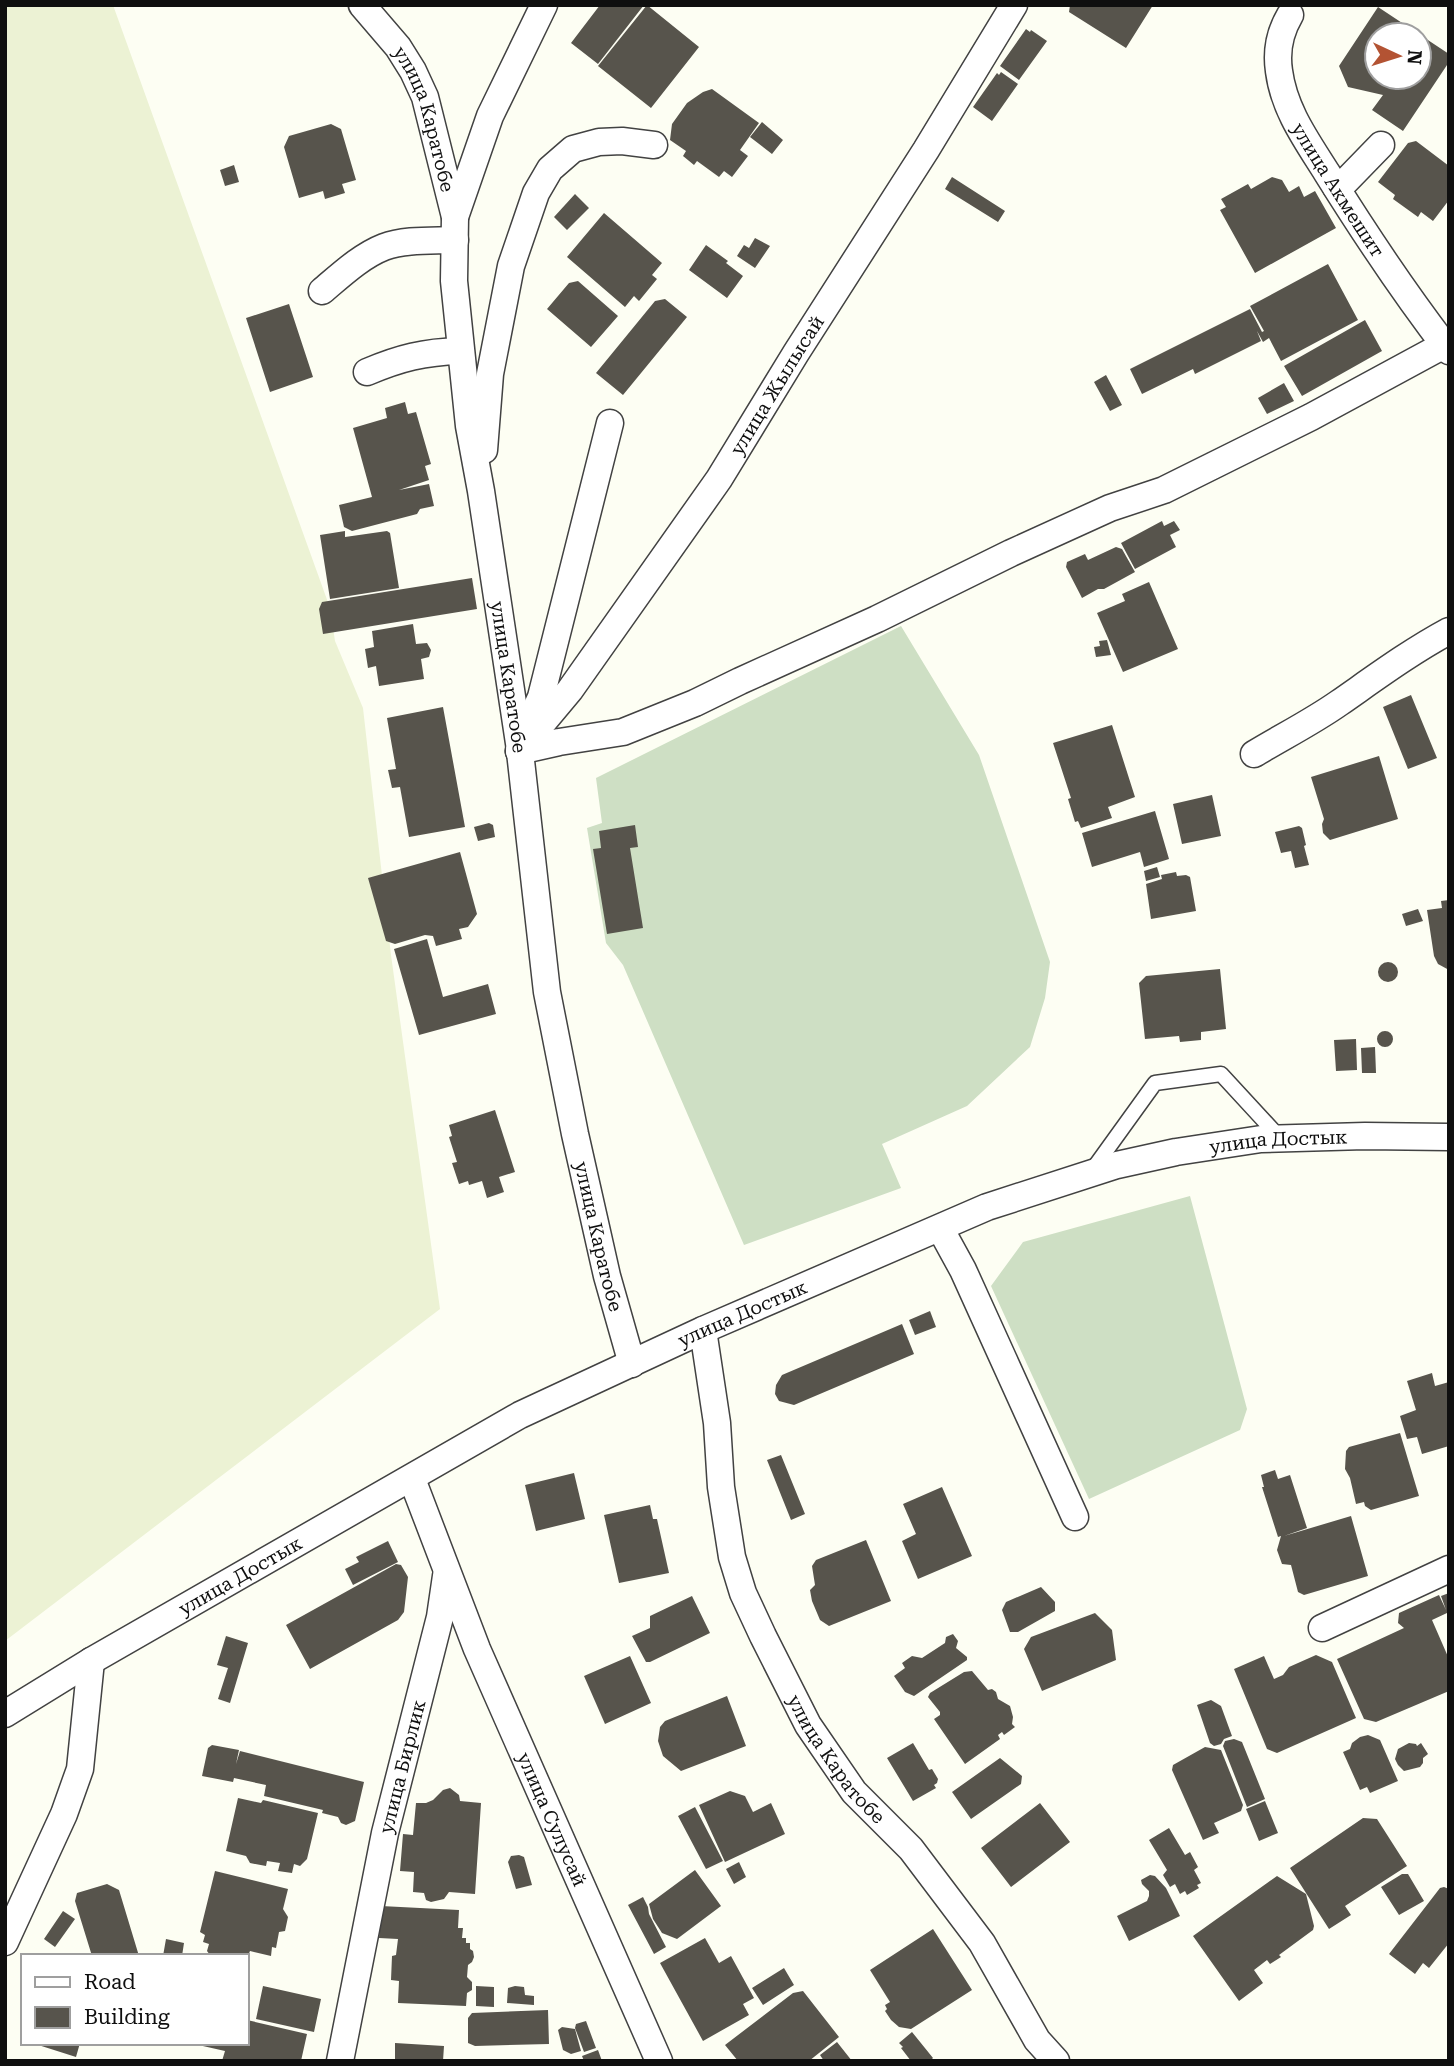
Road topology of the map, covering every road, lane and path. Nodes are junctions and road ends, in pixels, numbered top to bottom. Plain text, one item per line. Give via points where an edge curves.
1 (362, 5) edge
2 (544, 5) edge
3 (1014, 5) edge
4 (1290, 15) dead end
5 (654, 145) dead end
6 (1381, 145) dead end
7 (1336, 187) junction
8 (455, 228) junction
9 (322, 291) dead end
10 (1447, 348) edge
11 (460, 351) junction
12 (367, 372) dead end
13 (610, 423) dead end
14 (481, 491) junction
15 (1449, 631) edge
16 (519, 747) junction
17 (1254, 754) dead end
18 (1449, 1137) edge
19 (1281, 1139) junction
20 (1090, 1174) junction
21 (940, 1228) junction
22 (702, 1330) junction
23 (632, 1364) junction
24 (412, 1479) junction
25 (1075, 1517) dead end
26 (1449, 1569) edge
27 (447, 1574) junction
28 (1322, 1628) dead end
29 (91, 1661) junction
30 (5, 1714) edge
31 (5, 1942) edge
32 (340, 2061) edge
33 (659, 2061) edge
34 (1056, 2061) edge

1 - 8 street, улица Каратобе via 398,47 425,97
2 - 8 street via 490,116
3 - 16 street, улица Жылысай via 719,479 578,679
4 - 7 street, улица Акмешит via 1281,30 1278,50 1283,89 1299,128
5 - 14 street via 599,142 573,149 550,169 536,193 511,266 489,374
6 - 7 street
7 - 10 street, улица Акмешит
8 - 9 street via 420,241 386,246
8 - 11 street, улица Каратобе
10 - 16 street via 1164,490 1110,508 695,703 623,732
11 - 12 street via 429,352
11 - 14 street, улица Каратобе
13 - 16 street via 541,696
14 - 16 street, улица Каратобе
15 - 17 street
16 - 23 street, улица Каратобе via 547,992 598,1237
18 - 19 street, улица Достык
19 - 20 street, улица Достык via 1176,1152
19 - 20 lane via 1222,1074 1155,1083
20 - 21 street, улица Достык via 987,1207
21 - 22 street, улица Достык
21 - 25 street
22 - 23 street, улица Достык
22 - 34 street, улица Каратобе via 732,1557 763,1636 807,1725 854,1792 911,1849 982,1943 1038,2040
23 - 24 street, улица Достык via 520,1415
24 - 27 street, улица Бирлик
24 - 29 street, улица Достык
26 - 28 street
27 - 32 street, улица Бирлик via 385,1833
27 - 33 street, улица Сулусай
29 - 30 street, улица Достык
29 - 31 street via 80,1769

